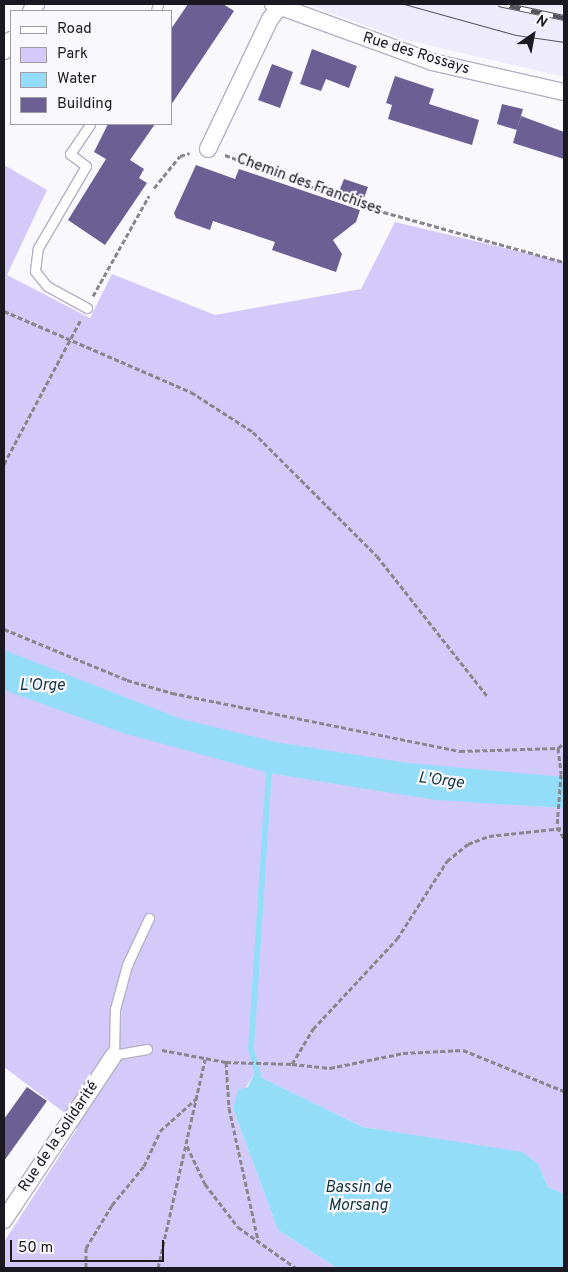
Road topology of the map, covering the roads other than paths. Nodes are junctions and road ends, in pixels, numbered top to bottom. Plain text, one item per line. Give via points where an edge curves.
1 (278, 5) edge
2 (564, 92) edge
3 (89, 125) edge
4 (208, 149) road end
5 (87, 308) road end
6 (149, 918) dead end
7 (147, 1049) road end
8 (114, 1055) junction
9 (4, 1220) edge

1 - 2 street, Rue des Rossays via 432,62
1 - 4 street
3 - 5 lane via 70,154 86,166 38,248 35,271 47,286
6 - 8 lane via 127,965 115,1009
7 - 8 lane
8 - 9 street, Rue de la Solidarité

